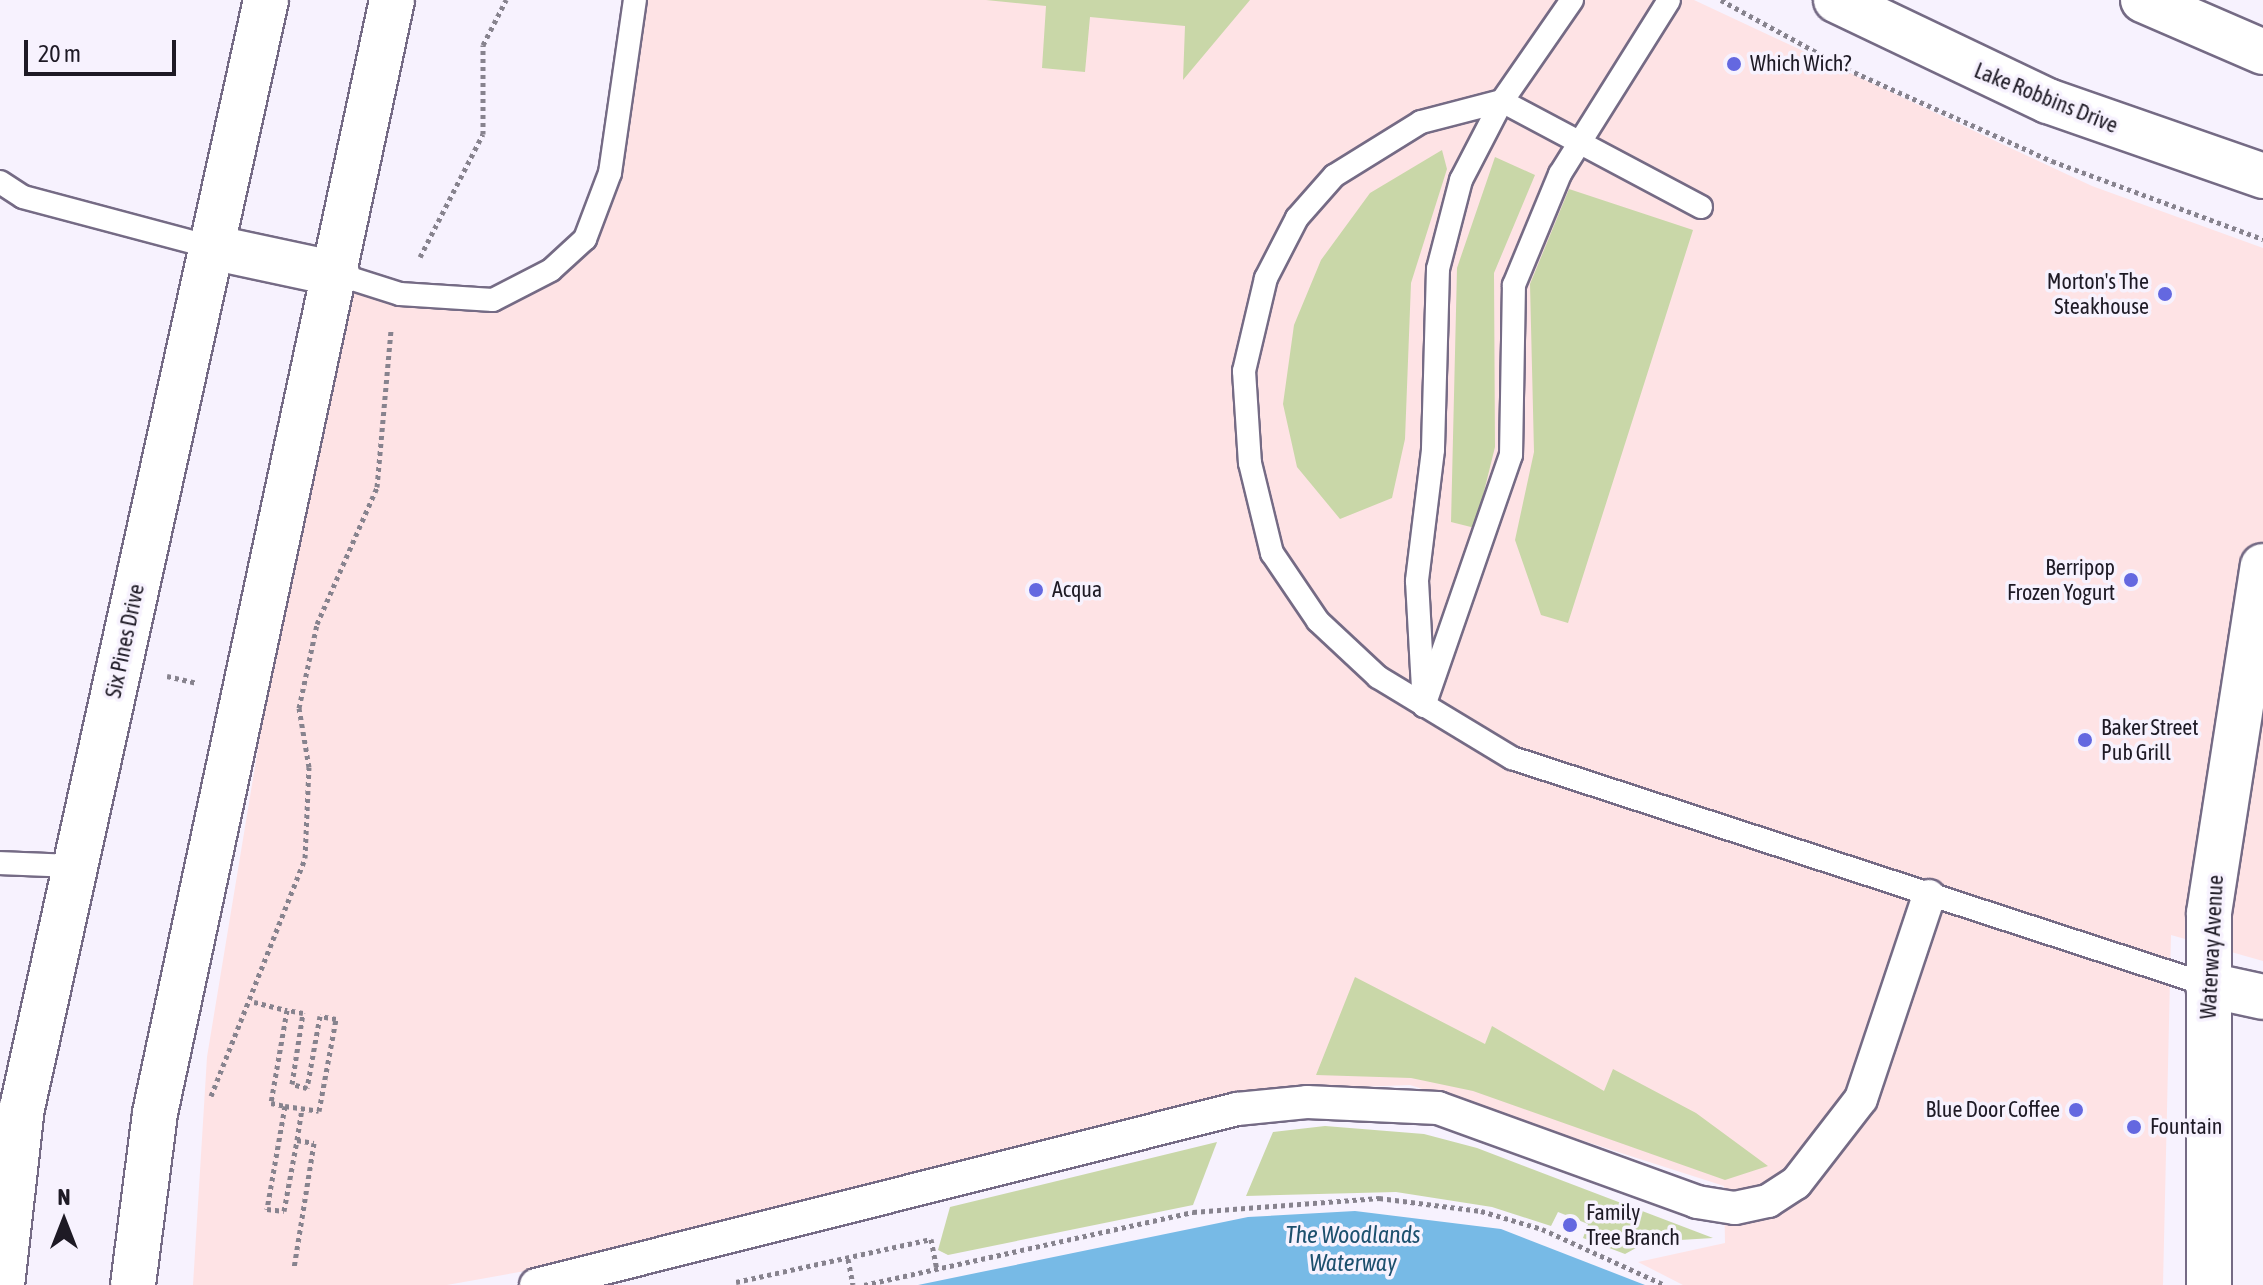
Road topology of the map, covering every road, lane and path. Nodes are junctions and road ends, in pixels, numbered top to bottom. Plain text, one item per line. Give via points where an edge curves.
1 (266, 0) edge
2 (392, 0) edge
3 (506, 0) edge
4 (635, 0) edge
5 (1572, 0) edge
6 (1669, 0) edge
7 (1836, 0) edge
8 (2143, 0) edge
9 (2263, 52) edge
10 (1502, 101) junction
11 (1579, 141) junction
12 (2263, 176) edge
13 (0, 182) edge
14 (1701, 207) dead end
15 (211, 247) junction
16 (337, 274) junction
17 (400, 294) junction
18 (2263, 566) edge
19 (162, 675) dead end
20 (208, 686) dead end
21 (1424, 706) junction
22 (0, 863) edge
23 (75, 866) junction
24 (1929, 896) junction
25 (2208, 985) junction
26 (2263, 997) edge
27 (254, 1002) junction
28 (287, 1010) junction
29 (208, 1103) dead end
30 (285, 1106) junction
31 (302, 1108) junction
32 (297, 1140) junction
33 (848, 1259) junction
34 (294, 1268) dead end
35 (937, 1269) junction
36 (765, 1276) junction
37 (2, 1285) edge
38 (133, 1285) edge
39 (536, 1285) edge
40 (724, 1285) edge
41 (766, 1285) edge
42 (853, 1285) edge
43 (864, 1285) edge
44 (1665, 1285) edge
45 (2209, 1285) edge

1 - 15 street, Six Pines Drive
2 - 16 street
3 - 17 path via 483,45 483,134
4 - 17 lane via 610,173 585,239 551,270 493,300
5 - 10 lane
6 - 11 lane
7 - 12 street, Lake Robbins Drive via 2048,101
8 - 9 street
10 - 11 lane
10 - 21 lane via 1461,180 1438,269 1433,450 1417,581
10 - 21 lane via 1421,122 1334,176 1297,218 1266,278 1244,371 1250,463 1272,553 1318,621 1378,677
11 - 14 lane
11 - 21 lane via 1514,285 1511,455
13 - 15 lane via 23,197
15 - 16 street
15 - 23 street, Six Pines Drive
16 - 17 lane
16 - 38 street via 155,1113
17 - 27 path via 377,487 317,624 299,708 309,767 305,858
18 - 25 street, Waterway Avenue via 2209,913
19 - 20 path
21 - 24 lane via 1512,758
22 - 23 lane
23 - 37 street, Six Pines Drive via 22,1108
24 - 25 lane
24 - 39 street via 1861,1099 1796,1183 1768,1201 1735,1208 1697,1202 1438,1108 1307,1102 1237,1109
25 - 26 street
25 - 45 street, Waterway Avenue
27 - 28 path
27 - 29 path
28 - 30 path via 271,1103
28 - 31 path via 303,1013 292,1084 307,1088 320,1016 336,1019 319,1111
30 - 31 path
30 - 32 path via 267,1209 284,1211
31 - 32 path
32 - 34 path via 314,1143
33 - 35 path via 931,1239
33 - 36 path
33 - 42 path
35 - 43 path
35 - 44 path via 1193,1212 1379,1198 1481,1211 1542,1229
36 - 40 path
36 - 41 path

